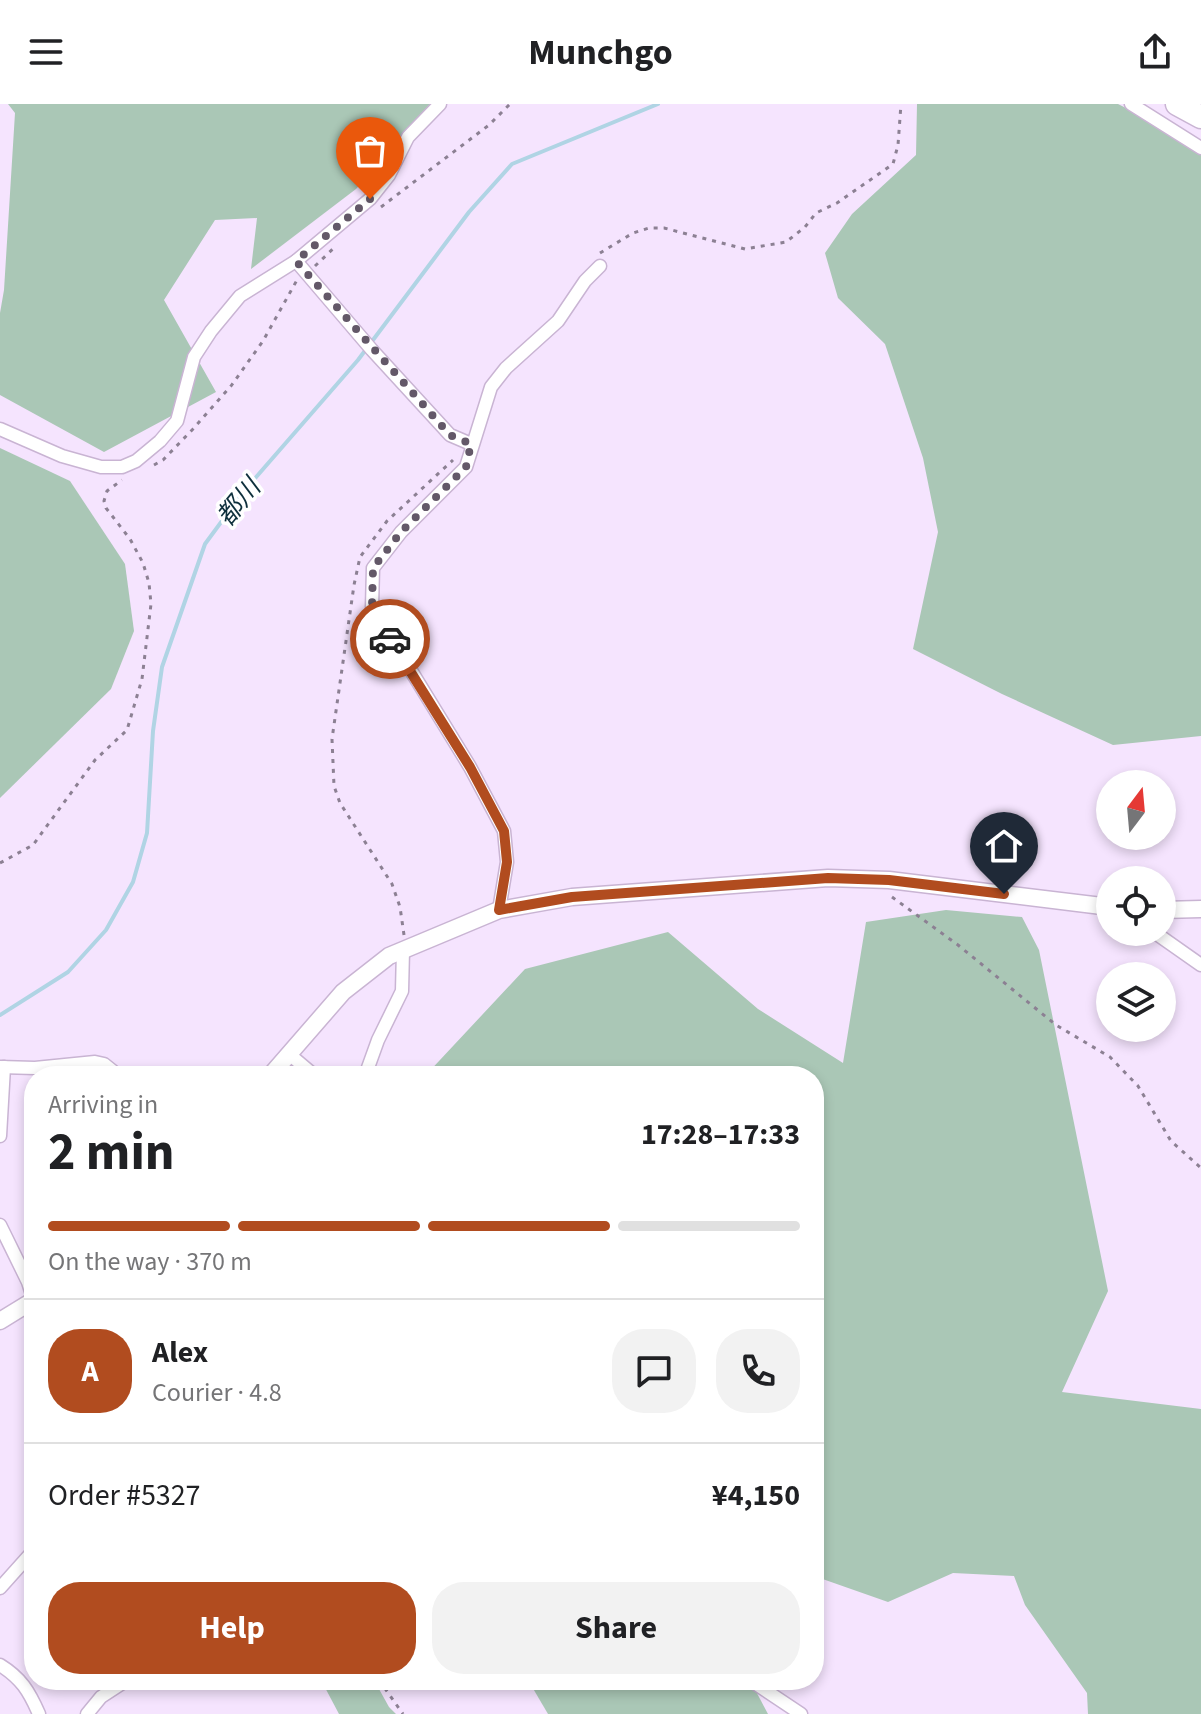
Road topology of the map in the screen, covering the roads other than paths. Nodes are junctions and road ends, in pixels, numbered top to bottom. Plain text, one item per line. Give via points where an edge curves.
1 (440, 104) edge
2 (1131, 104) edge
3 (1177, 104) edge
4 (1201, 117) edge
5 (1201, 148) edge
6 (599, 260) road end
7 (296, 261) junction
8 (0, 429) edge
9 (471, 444) junction
10 (1096, 905) edge
11 (1201, 909) edge
12 (499, 910) junction
13 (1176, 910) edge
14 (1174, 946) edge
15 (403, 950) junction
16 (1201, 965) edge
17 (289, 1054) junction
18 (55, 1066) edge
19 (106, 1066) edge
20 (279, 1066) edge
21 (303, 1066) edge
22 (369, 1066) edge
23 (2, 1067) edge
24 (24, 1068) edge
25 (0, 1136) edge
26 (0, 1225) edge
27 (24, 1274) edge
28 (24, 1307) edge
29 (0, 1321) edge
30 (24, 1561) edge
31 (0, 1588) edge
32 (0, 1665) edge
33 (24, 1684) edge
34 (27, 1690) edge
35 (112, 1690) edge
36 (765, 1690) edge
37 (39, 1714) edge
38 (87, 1714) edge
39 (801, 1714) edge

1 - 7 street via 408,137 370,199
2 - 5 street
3 - 4 highway
6 - 9 street via 558,321 491,387
7 - 8 street via 240,296 211,331 194,357 177,421 136,461 101,467
7 - 9 street via 450,435
9 - 12 street via 466,467 373,568 372,607 504,831 507,862
10 - 12 street via 828,878 572,897
11 - 13 street
12 - 15 street
14 - 16 street
15 - 17 street via 343,992
15 - 22 street via 402,991
17 - 20 street
17 - 21 street
18 - 19 street
23 - 24 street
23 - 25 street
26 - 27 street
28 - 29 street
30 - 31 street
32 - 33 street
34 - 37 street
35 - 38 street
36 - 39 street

